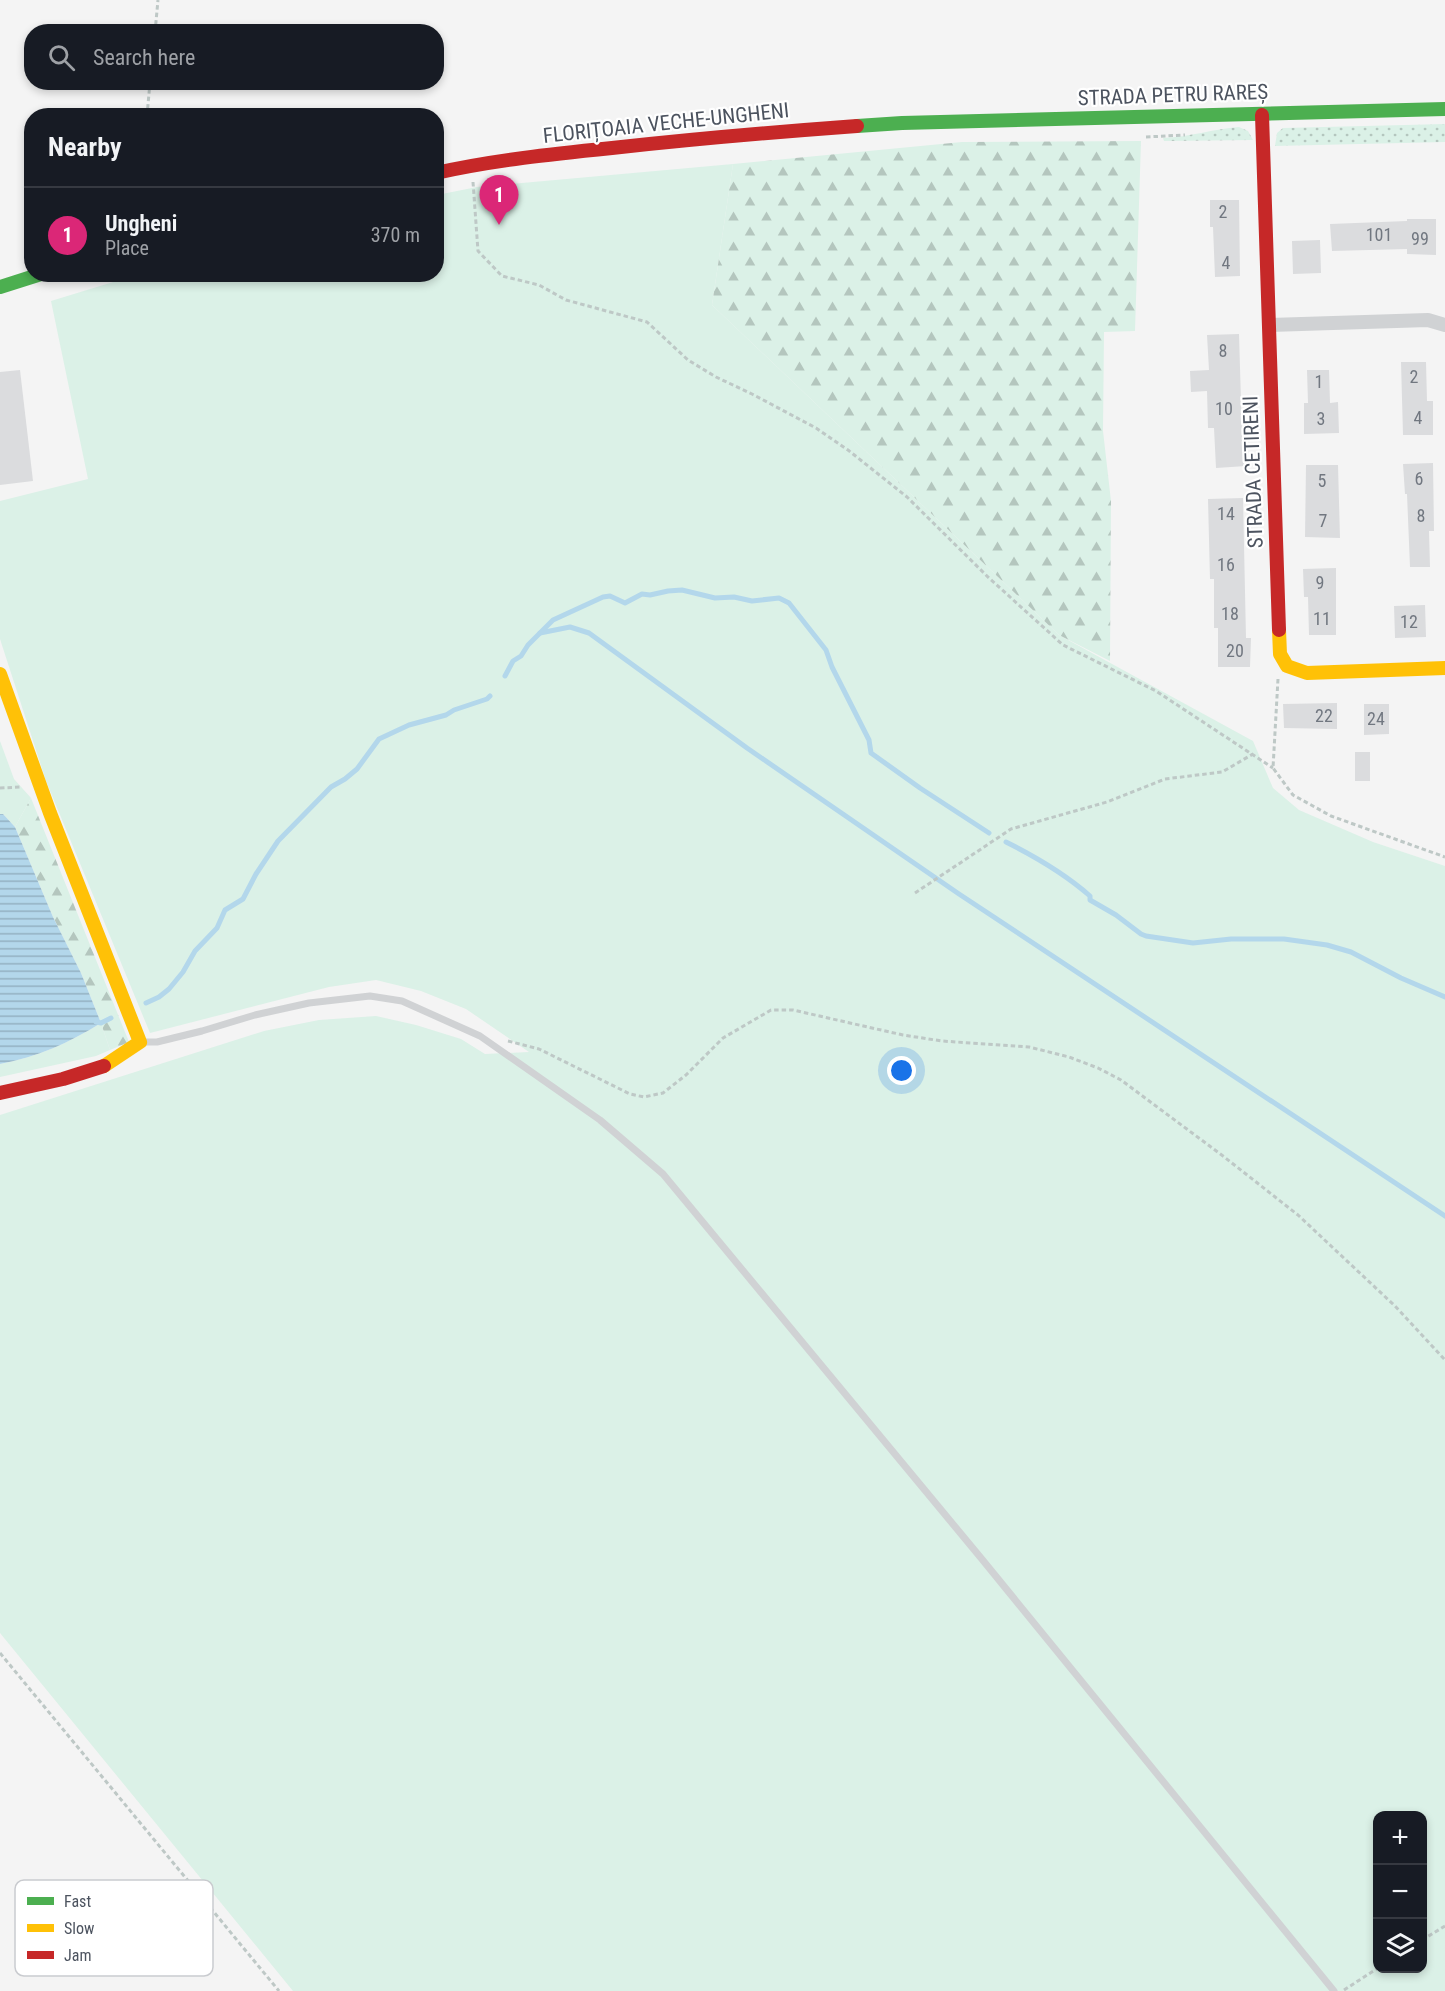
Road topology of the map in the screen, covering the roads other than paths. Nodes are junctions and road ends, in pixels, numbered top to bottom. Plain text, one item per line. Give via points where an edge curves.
1 (1445, 109) edge
2 (1262, 115) junction
3 (902, 123) joint
4 (444, 171) edge
5 (24, 279) edge
6 (0, 287) edge
7 (1269, 325) junction
8 (1445, 325) edge
9 (1445, 668) edge
10 (0, 674) edge
11 (140, 1042) junction
12 (0, 1094) edge
13 (1334, 1991) edge

1 - 2 street, STRADA PETRU RAREȘ
2 - 3 street, STRADA PETRU RAREȘ
2 - 7 street, STRADA CETIRENI
3 - 4 street, FLORIȚOAIA VECHE-UNGHENI via 738,134
5 - 6 street
7 - 8 street via 1428,320
7 - 9 street, STRADA CETIRENI via 1279,651 1284,663 1307,673
10 - 11 street via 38,787
11 - 12 street via 108,1065
11 - 13 lane via 202,1031 309,1003 370,996 402,1001 480,1036 600,1120 663,1174

